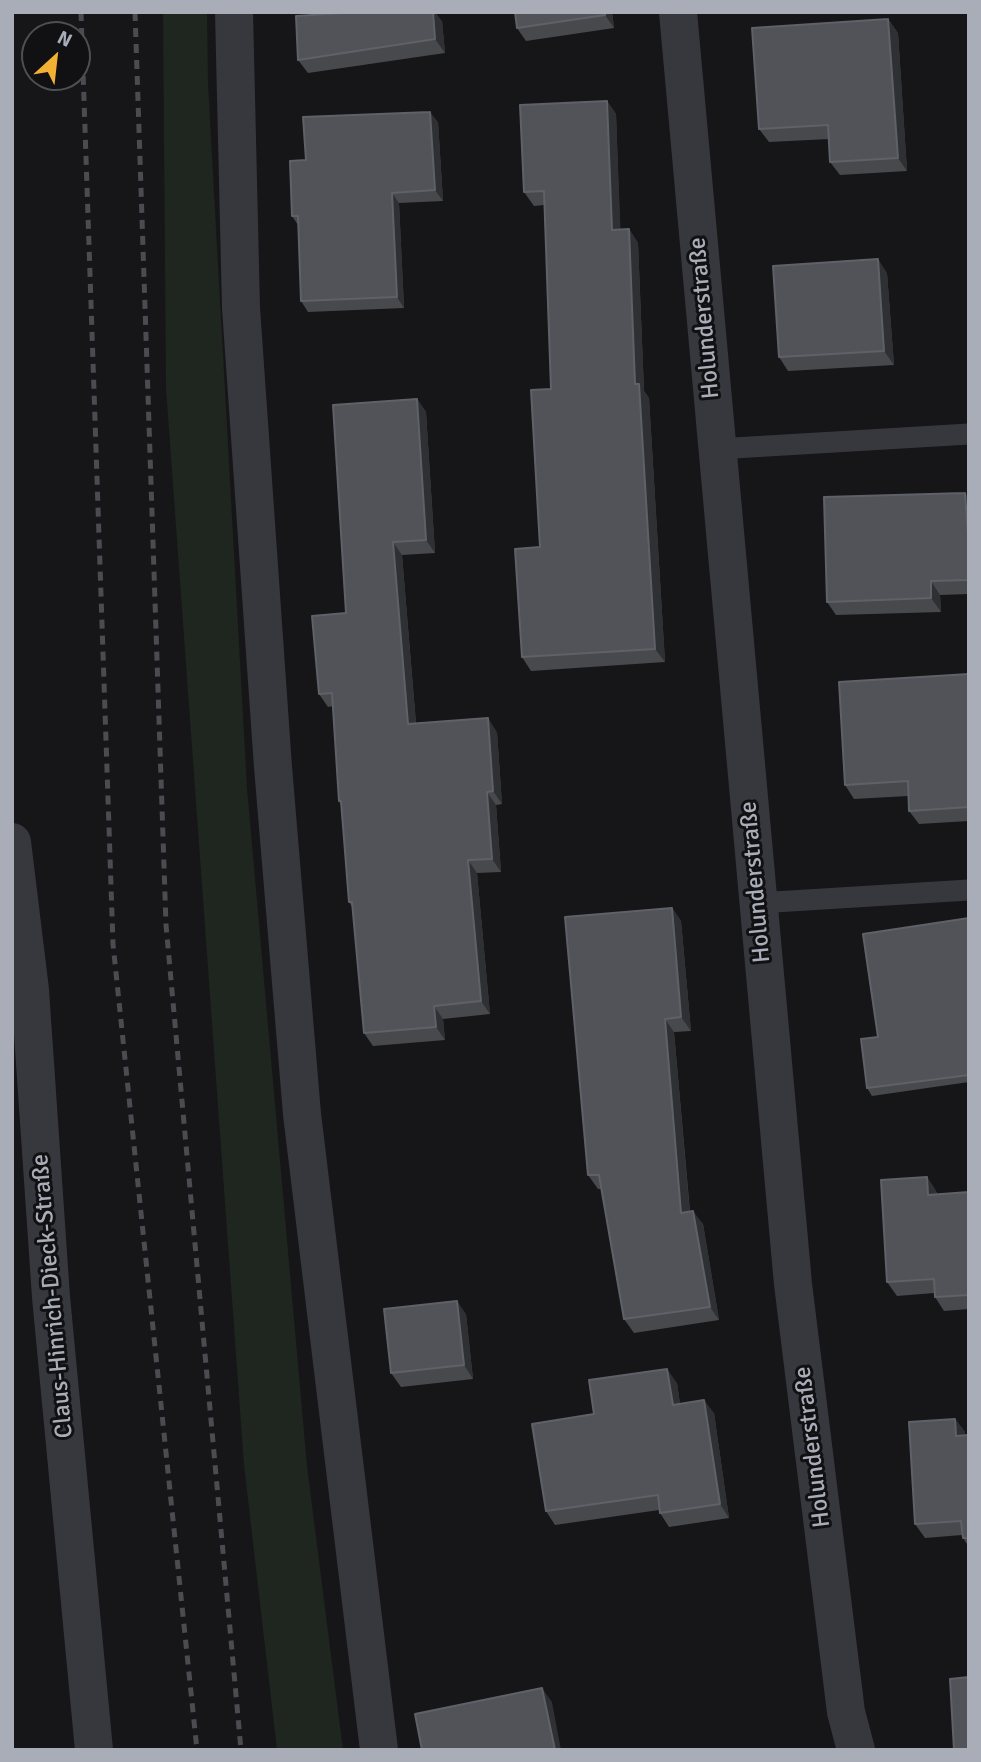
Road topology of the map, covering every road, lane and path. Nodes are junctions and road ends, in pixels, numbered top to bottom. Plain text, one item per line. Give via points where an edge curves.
1 (234, 12) edge
2 (678, 12) edge
3 (969, 434) edge
4 (717, 449) junction
5 (12, 842) edge
6 (969, 890) edge
7 (758, 903) junction
8 (21, 994) edge
9 (94, 1750) edge
10 (379, 1750) edge
11 (856, 1750) edge

1 - 10 street via 241,308 302,1114
2 - 4 street, Holunderstraße
3 - 4 lane
4 - 7 street, Holunderstraße
5 - 8 street, Claus-Hinrich-Dieck-Straße
6 - 7 lane
7 - 11 street, Holunderstraße via 793,1284 846,1712
8 - 9 street, Claus-Hinrich-Dieck-Straße

